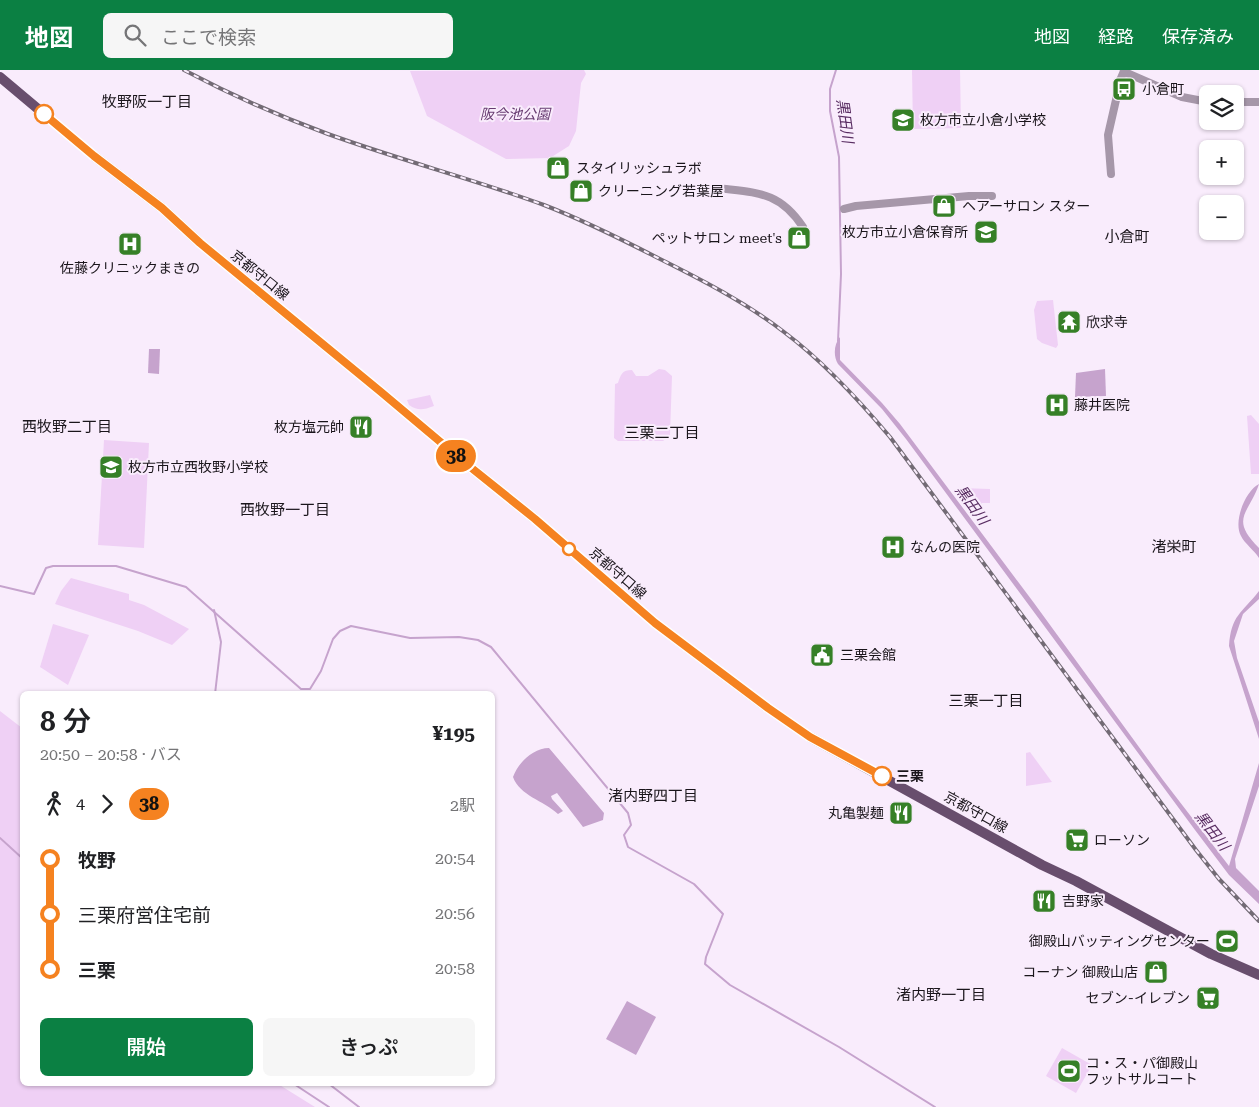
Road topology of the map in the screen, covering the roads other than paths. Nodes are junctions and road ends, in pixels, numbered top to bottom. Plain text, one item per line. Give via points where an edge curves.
1 (1124, 70) edge
2 (0, 77) edge
3 (1199, 100) edge
4 (1244, 102) edge
5 (1259, 102) edge
6 (1111, 174) dead end
7 (717, 188) dead end
8 (992, 196) dead end
9 (844, 209) dead end
10 (803, 227) dead end
11 (1259, 975) edge

1 - 3 street via 1182,97
1 - 6 street via 1108,135
2 - 11 main road, 京都守口線 via 162,208 655,623 768,708 810,737 1042,865 1211,954
4 - 5 street
7 - 10 street via 773,198 790,210
8 - 9 street

